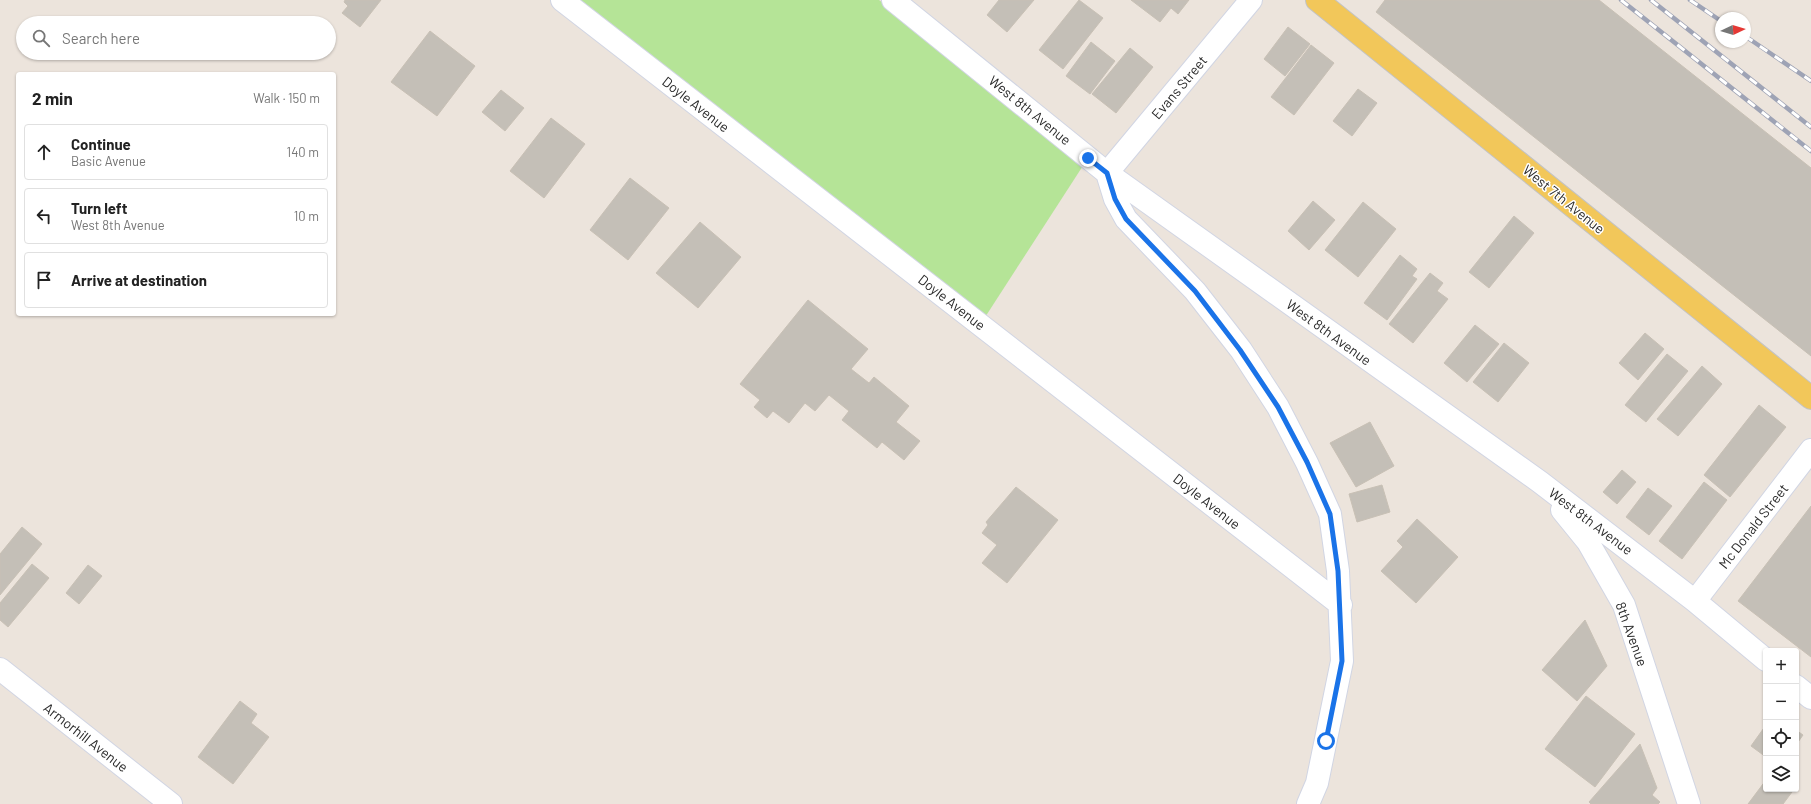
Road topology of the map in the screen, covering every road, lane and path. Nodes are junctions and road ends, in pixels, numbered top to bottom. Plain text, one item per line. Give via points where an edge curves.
1 (562, 0) edge
2 (893, 0) edge
3 (1251, 0) edge
4 (1317, 0) edge
5 (1107, 173) junction
6 (1811, 398) edge
7 (1811, 450) edge
8 (1540, 482) junction
9 (1695, 601) junction
10 (1341, 605) junction
11 (1763, 658) edge
12 (0, 669) edge
13 (1799, 688) edge
14 (1811, 698) edge
15 (171, 804) edge
16 (1308, 804) edge
17 (1689, 804) edge

1 - 10 street, Doyle Avenue
2 - 5 street, West 8th Avenue
3 - 5 street, Evans Street
4 - 6 main road, West 7th Avenue
5 - 8 street, West 8th Avenue
5 - 10 street via 1115,199 1126,219 1195,291 1240,350 1278,407 1307,462 1330,514
7 - 9 street, Mc Donald Street
8 - 9 street, West 8th Avenue
8 - 17 street, 8th Avenue via 1588,542 1624,605
9 - 11 street, West 8th Avenue
10 - 16 street via 1342,661 1317,783
12 - 15 street, Armorhill Avenue
13 - 14 street

